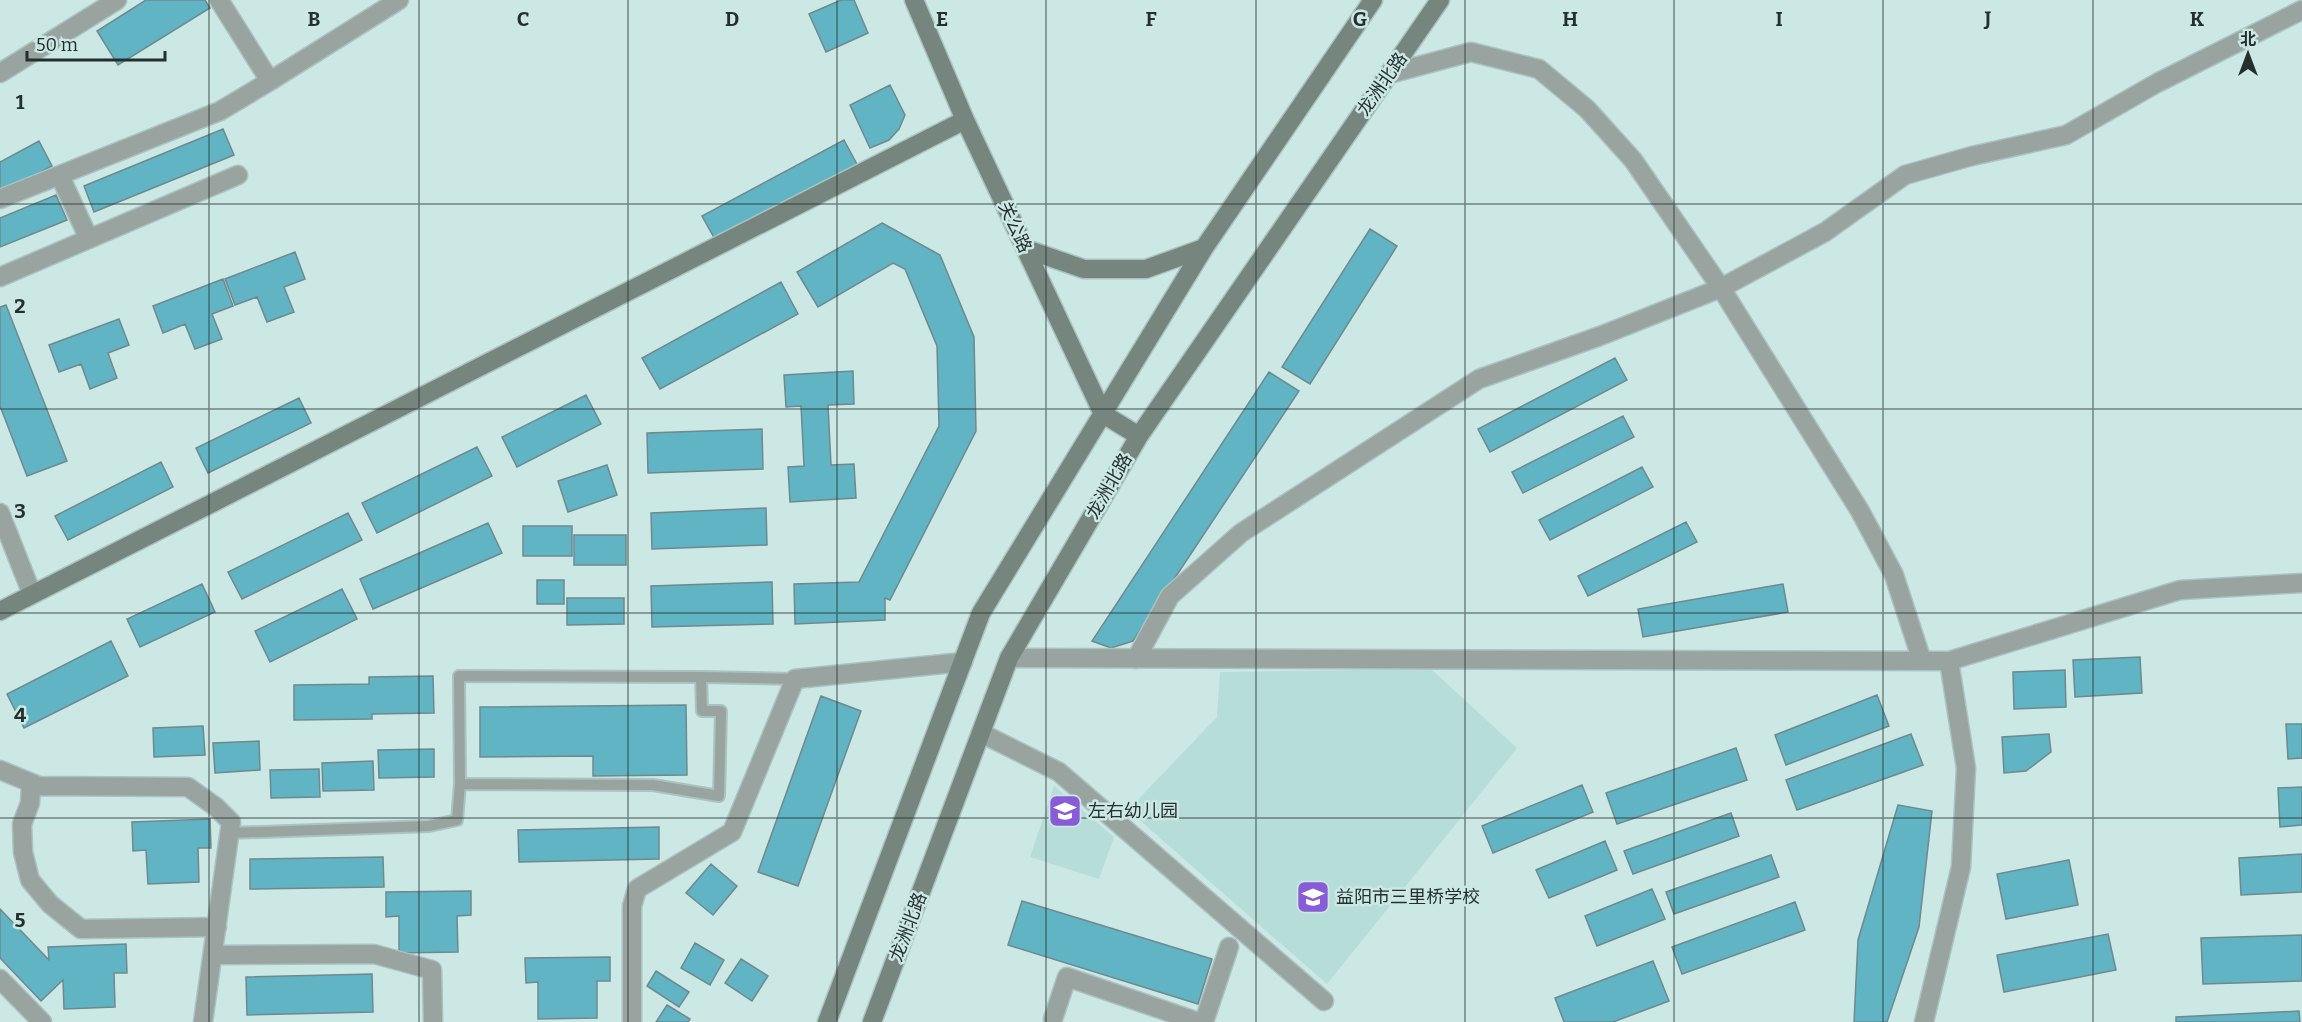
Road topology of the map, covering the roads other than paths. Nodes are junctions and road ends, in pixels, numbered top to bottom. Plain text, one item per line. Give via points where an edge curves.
1 (117, 0) edge
2 (219, 0) edge
3 (399, 0) edge
4 (914, 0) edge
5 (1373, 0) edge
6 (1440, 0) edge
7 (2302, 10) edge
8 (0, 73) edge
9 (1389, 74) junction
10 (270, 81) junction
11 (965, 120) junction
12 (238, 175) dead end
13 (60, 176) junction
14 (0, 199) edge
15 (89, 239) junction
16 (1204, 248) junction
17 (1026, 249) junction
18 (0, 277) edge
19 (1720, 288) junction
20 (1103, 414) junction
21 (1139, 436) junction
22 (0, 513) edge
23 (2302, 583) edge
24 (32, 594) junction
25 (0, 611) edge
26 (1009, 658) junction
27 (1137, 658) junction
28 (1922, 661) junction
29 (1949, 661) junction
30 (963, 662) junction
31 (701, 677) junction
32 (795, 679) junction
33 (981, 733) junction
34 (0, 770) edge
35 (31, 783) junction
36 (460, 784) junction
37 (230, 833) junction
38 (217, 927) junction
39 (1228, 947) dead end
40 (213, 956) junction
41 (0, 979) edge
42 (1324, 1001) dead end
43 (1053, 1019) dead end
44 (42, 1022) edge
45 (203, 1022) edge
46 (433, 1022) edge
47 (632, 1022) edge
48 (827, 1022) edge
49 (872, 1022) edge
50 (1198, 1022) edge
51 (1204, 1022) edge
52 (1924, 1022) edge

1 - 8 street
2 - 10 street
3 - 10 street
4 - 11 main road, 关公路
5 - 16 main road
6 - 9 main road, 龙洲北路
7 - 19 street via 2157,82 2066,135 1905,175 1825,232
9 - 19 street via 1471,52 1539,69 1587,109 1633,160
9 - 21 main road, 龙洲北路
10 - 13 street via 220,111
11 - 17 main road, 关公路
11 - 24 main road
12 - 15 street
13 - 14 street
13 - 15 street
15 - 18 street
16 - 17 main road via 1146,269 1084,269
16 - 20 main road
17 - 20 main road, 关公路
19 - 27 street via 1479,379 1241,533 1170,596
19 - 28 street via 1860,511 1894,575
20 - 21 main road
20 - 30 main road via 981,613
21 - 26 main road, 龙洲北路
22 - 24 street
23 - 29 street via 2180,590
24 - 25 main road
26 - 27 street
26 - 33 main road, 龙洲北路
27 - 28 street
28 - 29 street
29 - 52 street via 1966,768 1961,867
30 - 32 street
30 - 48 main road
31 - 32 lane
31 - 36 lane via 459,676
31 - 36 lane via 702,711 721,711 718,796 653,785
32 - 47 street via 732,832 637,889 632,906
33 - 42 street via 1059,772
33 - 49 main road, 龙洲北路
34 - 35 street
35 - 37 street via 188,787 231,822
35 - 38 street via 30,803 22,824 30,880 50,904 81,929
36 - 37 lane via 457,820 429,826
37 - 38 street
38 - 40 street
39 - 51 street
40 - 45 street
40 - 46 street via 374,954 432,970
41 - 44 street
43 - 50 street via 1066,977

